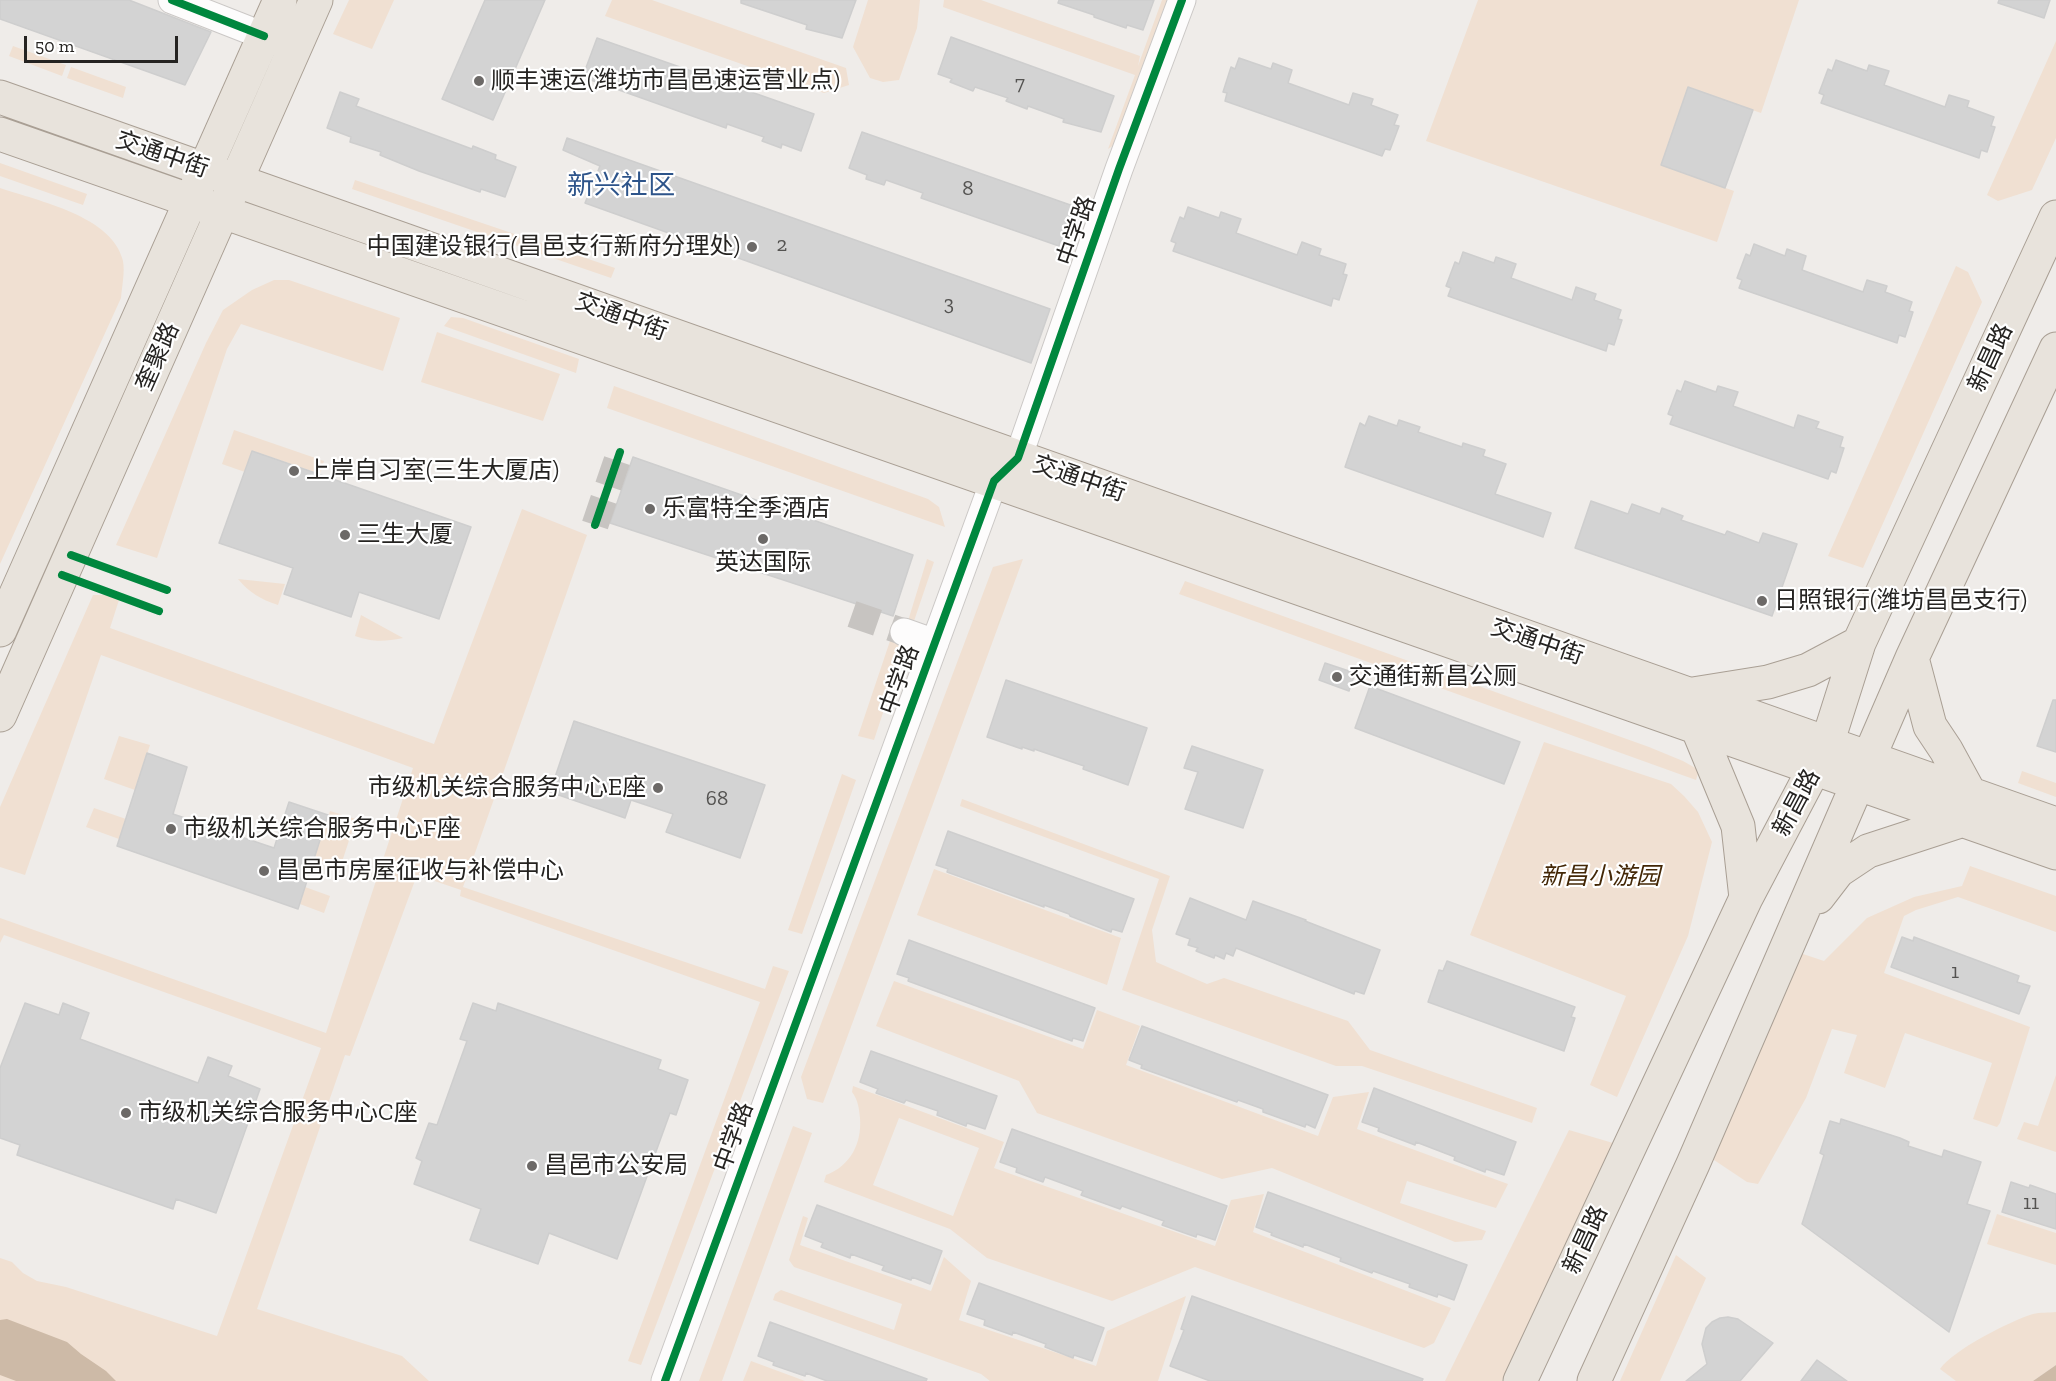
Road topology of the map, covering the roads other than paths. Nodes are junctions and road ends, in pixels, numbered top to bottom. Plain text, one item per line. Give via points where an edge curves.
1 (172, 0) edge
2 (280, 0) edge
3 (316, 0) edge
4 (1182, 0) edge
5 (264, 36) junction
6 (0, 97) edge
7 (0, 134) edge
8 (204, 171) junction
9 (236, 180) junction
10 (190, 202) junction
11 (223, 211) junction
12 (2056, 218) edge
13 (2056, 349) edge
14 (1018, 458) junction
15 (994, 481) junction
16 (0, 630) edge
17 (904, 633) tunnel mouth
18 (935, 643) junction
19 (1858, 643) junction
20 (1912, 658) junction
21 (1687, 695) junction
22 (0, 715) edge
23 (1698, 727) junction
24 (1821, 756) junction
25 (1864, 771) junction
26 (1967, 807) junction
27 (2056, 824) edge
28 (2056, 854) edge
29 (1746, 898) junction
30 (1797, 925) junction
31 (666, 1381) edge
32 (1520, 1381) edge
33 (1594, 1381) edge

1 - 5 street
2 - 5 main road, 奎聚路
3 - 9 main road, 奎聚路
4 - 14 street, 中学路
5 - 8 main road, 奎聚路
6 - 8 main road, 交通中街
7 - 10 main road, 交通中街
8 - 9 main road, 交通中街
8 - 10 main road, 奎聚路
9 - 11 main road, 奎聚路
9 - 14 main road, 交通中街
10 - 11 main road, 交通中街
10 - 16 main road, 奎聚路
11 - 15 main road, 交通中街
11 - 22 main road, 奎聚路
12 - 19 main road, 新昌路
13 - 20 main road, 新昌路
14 - 15 street, 中学路
14 - 21 main road, 交通中街
15 - 18 street, 中学路
15 - 23 main road, 交通中街
17 - 18 street
18 - 31 street, 中学路
19 - 21 main road via 1808,670 1768,682
19 - 24 main road, 新昌路
20 - 25 main road, 新昌路
20 - 26 main road via 1930,726 1946,750
21 - 24 main road, 交通中街
23 - 24 main road, 交通中街
23 - 29 main road via 1738,826
24 - 25 main road, 交通中街
24 - 29 main road, 新昌路
25 - 26 main road, 交通中街
25 - 30 main road, 新昌路
26 - 27 main road, 交通中街
26 - 28 main road, 交通中街
26 - 30 main road via 1868,851 1838,871
29 - 32 main road, 新昌路
30 - 33 main road, 新昌路 via 1694,1164

